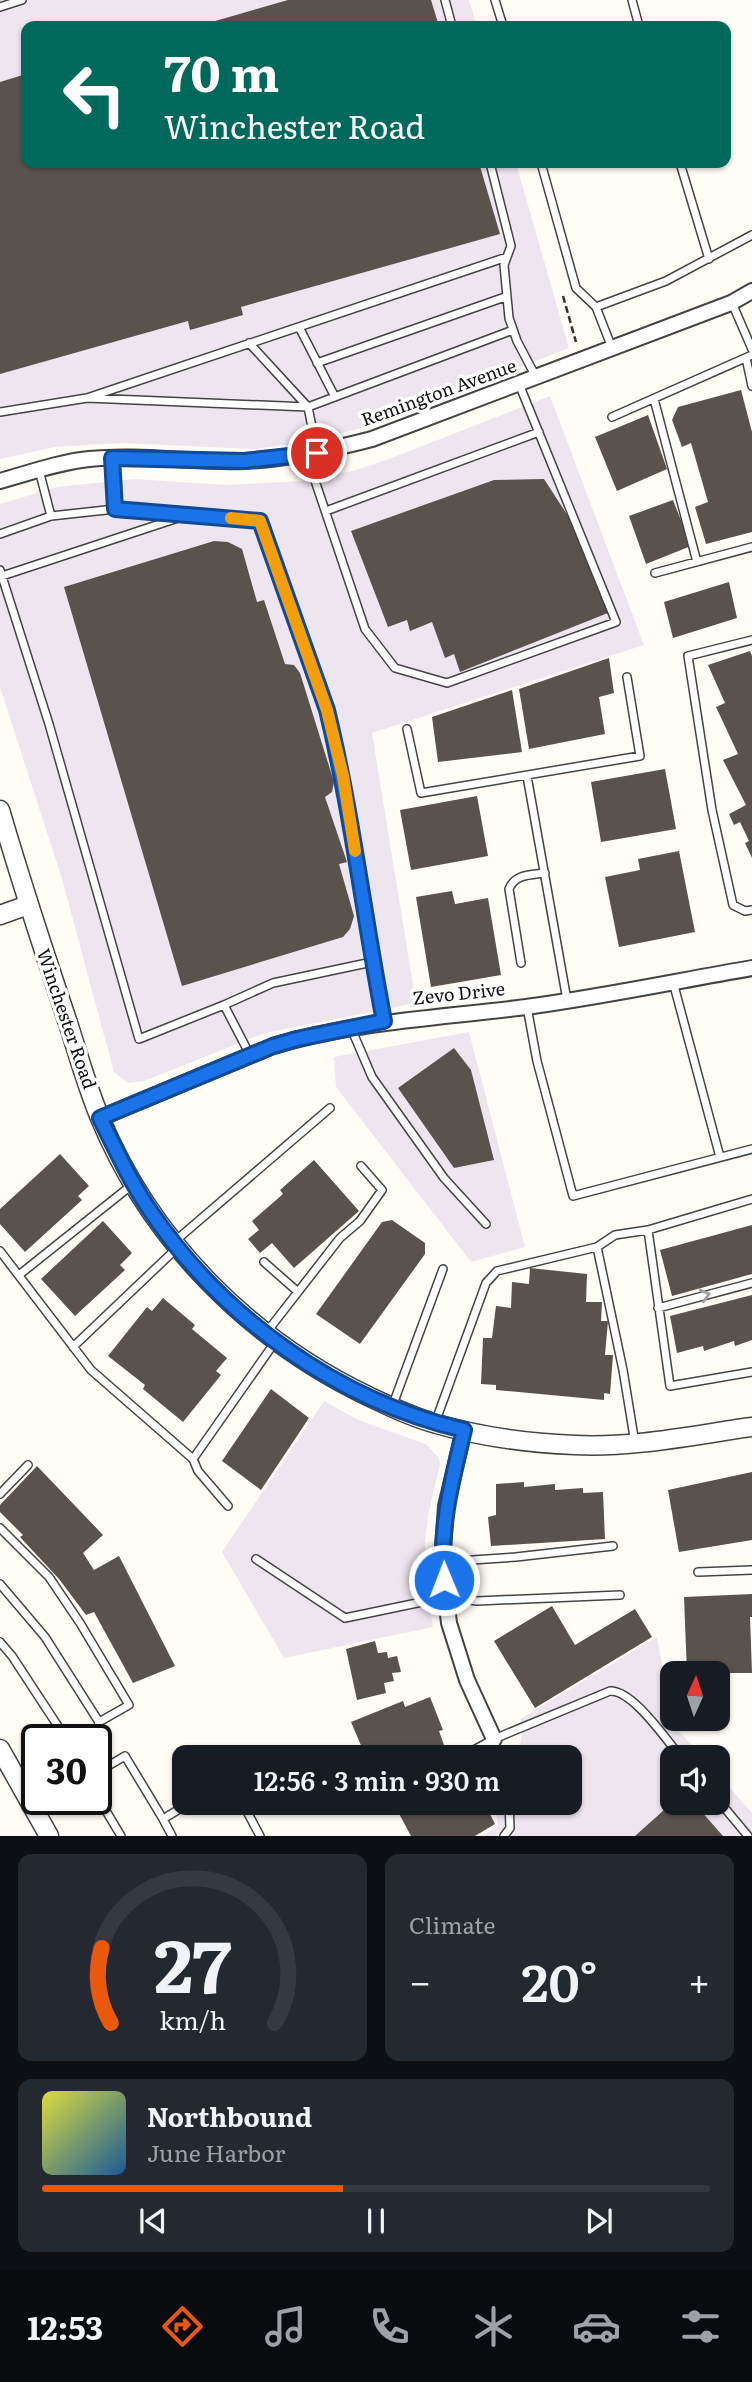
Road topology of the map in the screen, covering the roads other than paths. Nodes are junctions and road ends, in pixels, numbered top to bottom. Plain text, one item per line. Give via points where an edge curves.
1 (22, 0) edge
2 (445, 0) edge
3 (495, 0) edge
4 (632, 0) edge
5 (0, 7) edge
6 (451, 21) edge
7 (501, 21) edge
8 (638, 21) edge
9 (491, 168) edge
10 (542, 168) edge
11 (682, 168) edge
12 (752, 235) edge
13 (507, 257) junction
14 (709, 259) junction
15 (752, 291) edge
16 (505, 297) junction
17 (731, 303) junction
18 (596, 307) junction
19 (299, 327) junction
20 (513, 330) junction
21 (250, 344) junction
22 (612, 348) junction
23 (750, 354) edge
24 (317, 363) junction
25 (536, 377) junction
26 (519, 384) junction
27 (752, 386) edge
28 (335, 397) junction
29 (87, 398) junction
30 (654, 399) junction
31 (308, 407) junction
32 (0, 412) edge
33 (612, 417) dead end
34 (539, 432) junction
35 (312, 453) junction
36 (112, 458) junction
37 (39, 470) junction
38 (0, 481) edge
39 (115, 509) junction
40 (326, 511) junction
41 (188, 514) junction
42 (51, 516) junction
43 (0, 534) edge
44 (752, 547) edge
45 (696, 562) junction
46 (1, 573) edge
47 (655, 573) dead end
48 (752, 640) edge
49 (627, 677) dead end
50 (407, 729) dead end
51 (527, 776) junction
52 (0, 810) edge
53 (545, 873) junction
54 (28, 905) junction
55 (752, 910) edge
56 (0, 915) edge
57 (372, 962) junction
58 (521, 963) dead end
59 (752, 968) edge
60 (672, 982) junction
61 (567, 1000) junction
62 (224, 1005) junction
63 (527, 1007) junction
64 (384, 1021) junction
65 (350, 1028) junction
66 (251, 1056) junction
67 (330, 1108) dead end
68 (100, 1118) junction
69 (752, 1149) edge
70 (720, 1157) junction
71 (361, 1166) dead end
72 (133, 1184) junction
73 (752, 1199) edge
74 (486, 1224) dead end
75 (648, 1230) junction
76 (176, 1245) junction
77 (597, 1247) junction
78 (0, 1251) edge
79 (264, 1262) dead end
80 (443, 1269) dead end
81 (19, 1275) junction
82 (752, 1283) edge
83 (299, 1292) junction
84 (658, 1308) junction
85 (270, 1337) junction
86 (73, 1346) junction
87 (752, 1372) edge
88 (392, 1407) junction
89 (435, 1424) junction
90 (752, 1427) edge
91 (464, 1430) junction
92 (635, 1443) junction
93 (192, 1459) junction
94 (28, 1465) dead end
95 (0, 1494) edge
96 (228, 1506) dead end
97 (0, 1528) edge
98 (613, 1546) dead end
99 (256, 1559) dead end
100 (442, 1562) junction
101 (752, 1570) edge
102 (698, 1572) dead end
103 (0, 1584) edge
104 (620, 1595) dead end
105 (446, 1597) junction
106 (0, 1642) edge
107 (99, 1722) joint
108 (57, 1724) edge
109 (494, 1739) junction
110 (483, 1745) edge
111 (495, 1745) edge
112 (671, 1745) edge
113 (0, 1749) edge
114 (112, 1764) edge
115 (21, 1777) edge
116 (18, 1779) junction
117 (172, 1814) edge
118 (730, 1814) edge
119 (108, 1815) edge
120 (249, 1815) edge
121 (510, 1815) edge
122 (163, 1819) junction
123 (49, 1836) edge
124 (121, 1836) edge
125 (172, 1836) edge
126 (260, 1836) edge
127 (504, 1836) edge
128 (748, 1836) edge

1 - 5 lane
2 - 6 lane
3 - 7 lane
4 - 8 lane
9 - 13 lane via 511,246
10 - 18 lane via 576,288
11 - 14 lane
12 - 14 lane
13 - 16 lane
13 - 19 lane
14 - 18 lane
15 - 17 street, Remington Avenue
16 - 20 lane
16 - 24 lane
17 - 22 street, Remington Avenue
17 - 23 lane
18 - 22 lane
19 - 21 lane
19 - 24 lane
20 - 25 lane
20 - 28 lane
21 - 29 lane
21 - 31 lane
22 - 25 street, Remington Avenue
23 - 27 lane
23 - 30 lane
24 - 28 lane
25 - 26 street, Remington Avenue
26 - 34 lane
26 - 35 street, Remington Avenue via 372,439
28 - 31 lane
29 - 31 lane
29 - 32 lane
30 - 33 lane
30 - 45 lane
31 - 35 lane
34 - 40 lane
34 - 40 lane via 616,622 447,683 395,668 365,629
35 - 36 street, Remington Avenue via 244,461
35 - 40 lane
36 - 37 street, Remington Avenue
36 - 39 lane
37 - 38 street, Remington Avenue
37 - 42 lane
39 - 41 lane
39 - 42 lane
41 - 46 lane
41 - 57 lane via 260,521 327,710 343,776
42 - 43 lane
44 - 45 lane
45 - 47 lane
46 - 62 lane via 139,1040
48 - 55 lane via 688,656 712,810 733,905
49 - 51 lane via 640,756
50 - 51 lane via 421,793
51 - 53 lane
52 - 54 street, Winchester Road
53 - 58 lane via 517,878 509,889
53 - 61 lane
54 - 56 street
54 - 68 street, Winchester Road
57 - 62 lane via 273,983
57 - 64 lane
59 - 60 street, Zevo Drive
60 - 61 street, Zevo Drive
60 - 70 lane
61 - 63 street, Zevo Drive
62 - 66 lane
63 - 64 street, Zevo Drive
63 - 70 lane via 573,1196
64 - 65 street, Zevo Drive
65 - 66 street, Zevo Drive via 297,1039
65 - 74 lane via 372,1077 444,1178
66 - 68 street, Zevo Drive
67 - 76 lane
68 - 72 street, Winchester Road
69 - 70 lane
71 - 83 lane via 382,1190
72 - 76 street, Winchester Road
72 - 81 lane
73 - 75 lane
75 - 77 lane via 615,1235
75 - 84 lane
76 - 85 street, Winchester Road
76 - 86 lane
77 - 89 lane via 491,1275
77 - 92 lane
78 - 81 lane
79 - 83 lane
80 - 88 lane
81 - 86 lane
84 -> 82 lane
83 - 85 lane
84 - 87 lane via 670,1386
85 - 88 street, Winchester Road via 340,1382
85 - 93 lane
86 - 93 lane via 91,1370
88 - 89 street, Winchester Road
89 - 91 street, Winchester Road
90 - 92 street, Winchester Road
91 - 92 street, Winchester Road via 563,1444
91 - 100 street via 446,1506
93 - 96 lane
94 - 95 lane
97 - 107 lane via 49,1577 129,1705
98 - 100 lane
99 - 105 lane via 345,1618
100 - 105 street
101 - 102 lane
103 - 107 lane via 45,1637
104 - 105 lane via 477,1601
105 - 109 street via 467,1680
106 - 108 lane
109 - 110 lane
109 - 111 lane
109 - 112 lane via 618,1691 631,1699
113 - 116 street
114 - 122 lane via 125,1756
115 - 116 lane
116 - 123 street
117 - 122 lane
118 - 128 lane
119 - 124 lane
120 - 126 lane
121 - 127 lane via 510,1828
122 - 125 lane

